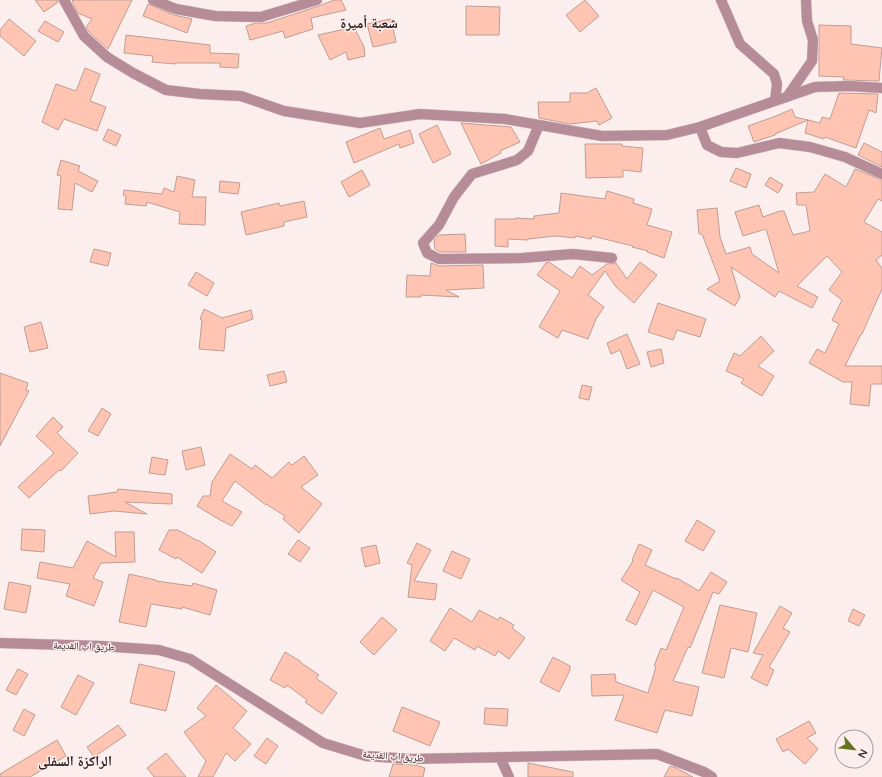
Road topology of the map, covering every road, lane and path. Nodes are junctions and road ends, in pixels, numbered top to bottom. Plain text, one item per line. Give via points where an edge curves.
1 (64, 0) edge
2 (153, 0) edge
3 (317, 0) edge
4 (721, 0) edge
5 (806, 0) edge
6 (882, 88) edge
7 (787, 97) junction
8 (775, 101) junction
9 (539, 125) junction
10 (700, 127) junction
11 (882, 174) edge
12 (612, 258) dead end
13 (0, 644) edge
14 (500, 757) junction
15 (509, 777) edge
16 (712, 777) edge

1 - 9 street via 84,36 107,57 166,90 241,96 284,111 360,123 420,114 505,119
2 - 3 street via 176,9 215,16 261,17
4 - 8 street via 740,44 774,74 777,84
5 - 7 street via 807,20 813,40 812,62
6 - 7 street via 815,87
7 - 8 street
8 - 10 street
9 - 10 street via 602,136 667,135
9 - 12 street via 528,151 517,160 472,174 454,197 439,225 423,243 427,253 439,259 522,258 573,254
10 - 11 street via 707,145 721,152 737,153 779,143 810,147 845,157
13 - 14 street, طريق اب القديمة via 159,650 190,660 323,743 366,756 411,759
14 - 15 street
14 - 16 street, طريق اب القديمة via 657,754

